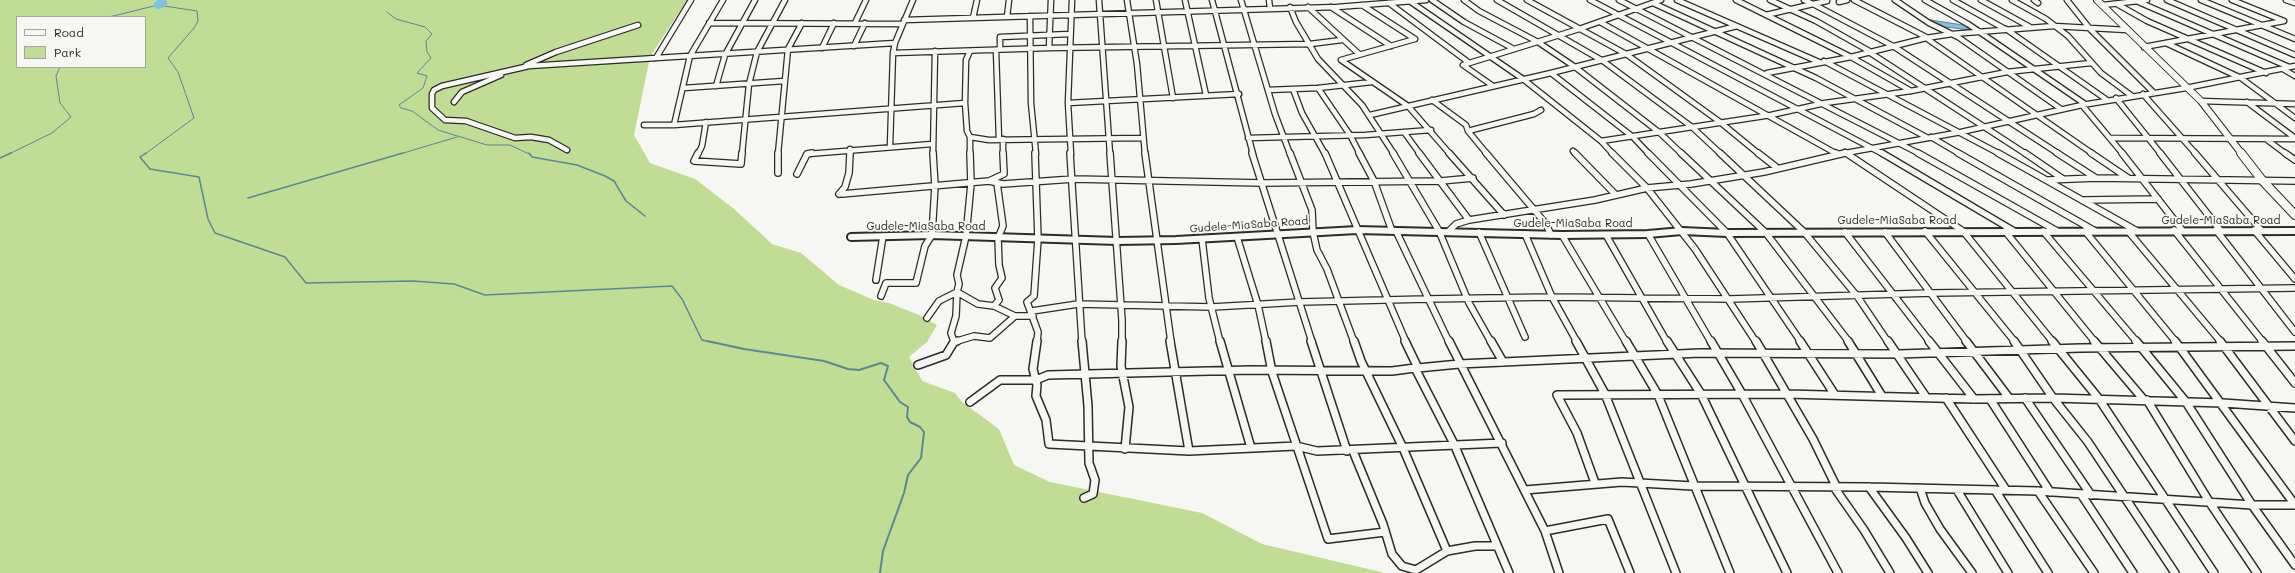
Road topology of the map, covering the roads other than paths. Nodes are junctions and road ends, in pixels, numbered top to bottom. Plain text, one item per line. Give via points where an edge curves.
1 (691, 0) edge
2 (723, 0) edge
3 (755, 0) edge
4 (784, 0) edge
5 (866, 0) edge
6 (913, 0) edge
7 (977, 0) edge
8 (1009, 0) edge
9 (1051, 0) edge
10 (1072, 0) edge
11 (1099, 0) edge
12 (1127, 0) edge
13 (1156, 0) edge
14 (1185, 0) edge
15 (1212, 0) edge
16 (1240, 0) edge
17 (1269, 0) edge
18 (1302, 0) edge
19 (1334, 0) edge
20 (1426, 0) edge
21 (1432, 0) edge
22 (1464, 0) edge
23 (1497, 0) edge
24 (1527, 0) edge
25 (1590, 0) edge
26 (1619, 0) edge
27 (1661, 0) edge
28 (1677, 0) edge
29 (1736, 0) edge
30 (1770, 0) edge
31 (1804, 0) edge
32 (1824, 0) edge
33 (1847, 0) edge
34 (1854, 0) edge
35 (1895, 0) edge
36 (1925, 0) edge
37 (1953, 0) edge
38 (1981, 0) edge
39 (2012, 0) edge
40 (2067, 0) edge
41 (2097, 0) edge
42 (2147, 0) edge
43 (2167, 0) edge
44 (2201, 0) edge
45 (2232, 0) edge
46 (2286, 0) edge
47 (1395, 1) edge
48 (2136, 1) edge
49 (1411, 2) junction
50 (1839, 2) dead end
51 (1364, 3) edge
52 (1389, 3) junction
53 (1653, 3) junction
54 (2295, 3) edge
55 (1813, 4) junction
56 (2117, 4) junction
57 (2103, 5) junction
58 (1290, 7) junction
59 (1306, 7) junction
60 (1330, 7) junction
61 (1337, 7) junction
62 (1270, 8) junction
63 (1242, 9) junction
64 (1636, 9) junction
65 (1790, 9) junction
66 (1216, 10) junction
67 (1188, 11) junction
68 (1159, 12) junction
69 (1129, 13) junction
70 (1101, 14) junction
71 (1766, 14) junction
72 (1072, 15) junction
73 (1618, 15) junction
74 (1030, 16) junction
75 (1050, 16) junction
76 (1007, 17) junction
77 (973, 18) junction
78 (710, 22) junction
79 (903, 22) junction
80 (1600, 22) junction
81 (742, 23) junction
82 (773, 23) junction
83 (802, 23) junction
84 (834, 23) junction
85 (855, 23) junction
86 (864, 24) junction
87 (638, 25) dead end
88 (1737, 26) junction
89 (2054, 26) junction
90 (2261, 26) junction
91 (2030, 27) junction
92 (1579, 29) junction
93 (2005, 29) junction
94 (2090, 29) junction
95 (2127, 30) junction
96 (2238, 30) junction
97 (1716, 32) junction
98 (1978, 32) junction
99 (1070, 34) junction
100 (1952, 34) junction
101 (1049, 35) junction
102 (2212, 35) junction
103 (1030, 36) junction
104 (1557, 36) junction
105 (1696, 37) junction
106 (1927, 38) junction
107 (2189, 39) junction
108 (2295, 39) edge
109 (1342, 40) junction
110 (1538, 42) junction
111 (1673, 42) junction
112 (895, 43) junction
113 (2166, 43) junction
114 (1308, 44) junction
115 (1224, 45) junction
116 (1254, 45) junction
117 (854, 46) junction
118 (1164, 46) junction
119 (1194, 46) junction
120 (1391, 46) junction
121 (1893, 46) junction
122 (1103, 47) junction
123 (1135, 47) junction
124 (2144, 47) junction
125 (822, 48) junction
126 (1049, 48) junction
127 (1070, 48) junction
128 (788, 49) junction
129 (1030, 49) junction
130 (1514, 49) junction
131 (1649, 49) junction
132 (996, 50) junction
133 (935, 51) junction
134 (970, 51) junction
135 (757, 52) junction
136 (1870, 52) junction
137 (893, 53) junction
138 (725, 54) junction
139 (1359, 54) junction
140 (1626, 54) junction
141 (2295, 54) edge
142 (690, 56) junction
143 (1851, 56) junction
144 (1489, 57) junction
145 (656, 58) junction
146 (1602, 61) junction
147 (1468, 62) junction
148 (1822, 62) junction
149 (2091, 63) junction
150 (2060, 66) junction
151 (2295, 66) edge
152 (1575, 67) junction
153 (521, 68) junction
154 (1794, 68) junction
155 (2289, 68) junction
156 (2034, 69) junction
157 (2283, 69) junction
158 (506, 72) junction
159 (2007, 72) junction
160 (1551, 73) junction
161 (1767, 73) junction
162 (2266, 73) junction
163 (2295, 76) edge
164 (1982, 77) junction
165 (2241, 78) junction
166 (1523, 79) junction
167 (784, 81) junction
168 (1372, 82) junction
169 (1953, 83) junction
170 (749, 84) junction
171 (716, 86) junction
172 (1345, 86) junction
173 (1493, 86) junction
174 (684, 88) junction
175 (1318, 88) junction
176 (1926, 88) junction
177 (2186, 88) junction
178 (1268, 90) junction
179 (1293, 90) junction
180 (1911, 91) junction
181 (2153, 92) junction
182 (1239, 94) dead end
183 (1884, 94) junction
184 (2143, 94) junction
185 (1206, 95) junction
186 (2132, 96) junction
187 (1173, 98) junction
188 (1856, 98) junction
189 (2116, 98) junction
190 (1140, 100) junction
191 (1432, 100) junction
192 (2107, 100) junction
193 (454, 102) dead end
194 (1105, 102) junction
195 (2201, 102) junction
196 (2247, 102) junction
197 (1068, 103) junction
198 (1825, 103) junction
199 (2274, 103) junction
200 (964, 104) junction
201 (2295, 104) edge
202 (2084, 105) junction
203 (933, 106) junction
204 (1408, 106) junction
205 (891, 108) junction
206 (2061, 109) junction
207 (1541, 110) dead end
208 (1799, 110) junction
209 (2035, 114) junction
210 (1370, 115) junction
211 (1771, 115) junction
212 (782, 117) junction
213 (2295, 118) edge
214 (745, 119) junction
215 (2010, 120) junction
216 (706, 122) junction
217 (1720, 122) junction
218 (644, 125) dead end
219 (674, 125) junction
220 (1986, 126) junction
221 (1692, 127) junction
222 (1431, 130) junction
223 (1468, 131) junction
224 (1404, 132) junction
225 (1961, 132) junction
226 (1660, 133) junction
227 (1381, 134) junction
228 (1350, 135) junction
229 (1314, 136) junction
230 (970, 137) junction
231 (1284, 137) junction
232 (1633, 137) junction
233 (1930, 137) junction
234 (1070, 138) junction
235 (1143, 138) junction
236 (1248, 138) junction
237 (2111, 138) junction
238 (1034, 139) junction
239 (1108, 139) junction
240 (2148, 139) junction
241 (2185, 139) junction
242 (2232, 139) junction
243 (2266, 139) junction
244 (2295, 139) edge
245 (1001, 140) junction
246 (1601, 141) junction
247 (1901, 143) junction
248 (932, 144) junction
249 (890, 146) junction
250 (1872, 147) junction
251 (850, 148) junction
252 (567, 150) dead end
253 (1573, 151) dead end
254 (1845, 152) junction
255 (1838, 154) junction
256 (2295, 160) edge
257 (1776, 168) junction
258 (778, 173) dead end
259 (797, 174) dead end
260 (1745, 175) junction
261 (1473, 178) junction
262 (2096, 178) junction
263 (2128, 178) junction
264 (2143, 178) junction
265 (2181, 178) junction
266 (1073, 179) junction
267 (1112, 179) junction
268 (2063, 179) junction
269 (2219, 179) junction
270 (1711, 180) junction
271 (2048, 180) junction
272 (2262, 180) junction
273 (989, 181) junction
274 (1036, 181) junction
275 (1148, 181) junction
276 (1336, 181) junction
277 (1374, 181) junction
278 (1410, 181) junction
279 (1441, 181) junction
280 (2295, 181) edge
281 (1302, 182) junction
282 (998, 183) junction
283 (1263, 183) junction
284 (971, 184) junction
285 (1681, 185) junction
286 (935, 186) junction
287 (1648, 188) junction
288 (1616, 195) junction
289 (2158, 199) junction
290 (2084, 200) junction
291 (1535, 210) junction
292 (1504, 215) junction
293 (2295, 215) edge
294 (1470, 220) junction
295 (1357, 230) junction
296 (2178, 230) junction
297 (2218, 230) junction
298 (2258, 230) junction
299 (1394, 231) junction
300 (1439, 231) junction
301 (1449, 231) junction
302 (1682, 231) junction
303 (1924, 231) junction
304 (1963, 231) junction
305 (2005, 231) junction
306 (2014, 231) junction
307 (2043, 231) junction
308 (2057, 231) junction
309 (2085, 231) junction
310 (2095, 231) junction
311 (2128, 231) junction
312 (2137, 231) junction
313 (2295, 231) edge
314 (1313, 232) junction
315 (1479, 232) junction
316 (1804, 232) junction
317 (1845, 232) junction
318 (1885, 232) junction
319 (1276, 233) junction
320 (1727, 233) junction
321 (1766, 233) junction
322 (1525, 234) junction
323 (1648, 234) junction
324 (932, 235) junction
325 (1551, 235) junction
326 (1562, 235) junction
327 (1606, 235) junction
328 (883, 236) junction
329 (966, 236) junction
330 (851, 237) dead end
331 (1237, 237) junction
332 (998, 238) junction
333 (1038, 238) junction
334 (1076, 239) junction
335 (1202, 239) junction
336 (1157, 240) junction
337 (1117, 241) junction
338 (2295, 279) edge
339 (876, 280) dead end
340 (2219, 288) junction
341 (2261, 288) junction
342 (2295, 288) edge
343 (2179, 289) junction
344 (2095, 290) junction
345 (2135, 290) junction
346 (2052, 291) junction
347 (956, 292) junction
348 (1932, 293) junction
349 (2013, 293) junction
350 (1894, 294) junction
351 (1975, 294) junction
352 (881, 296) dead end
353 (1857, 296) junction
354 (1552, 297) junction
355 (1467, 298) junction
356 (1507, 298) junction
357 (1599, 298) junction
358 (1641, 298) junction
359 (1773, 298) junction
360 (1813, 298) junction
361 (1427, 299) junction
362 (1686, 299) junction
363 (1730, 299) junction
364 (1386, 300) junction
365 (1340, 301) junction
366 (1300, 302) junction
367 (1078, 304) junction
368 (1120, 305) junction
369 (1258, 305) junction
370 (994, 306) junction
371 (1167, 306) junction
372 (1212, 307) junction
373 (1033, 314) junction
374 (1015, 316) junction
375 (927, 318) dead end
376 (2295, 332) edge
377 (1525, 337) dead end
378 (954, 342) junction
379 (2267, 346) junction
380 (2295, 346) edge
381 (2180, 347) junction
382 (2225, 347) junction
383 (2100, 348) junction
384 (2143, 348) junction
385 (2060, 349) junction
386 (2021, 350) junction
387 (1975, 351) junction
388 (1763, 352) junction
389 (1806, 352) junction
390 (1716, 353) junction
391 (1857, 353) junction
392 (1940, 353) junction
393 (1674, 354) junction
394 (1897, 354) junction
395 (1634, 356) junction
396 (1586, 358) junction
397 (1503, 362) junction
398 (1459, 364) junction
399 (918, 365) dead end
400 (1417, 368) junction
401 (1321, 370) junction
402 (1227, 371) junction
403 (1272, 372) junction
404 (1367, 372) junction
405 (1175, 373) junction
406 (1085, 374) junction
407 (1124, 374) junction
408 (1036, 380) junction
409 (2295, 383) edge
410 (1605, 394) junction
411 (1701, 394) junction
412 (1742, 394) junction
413 (1787, 394) junction
414 (1835, 395) junction
415 (1658, 396) junction
416 (1882, 396) junction
417 (1926, 397) junction
418 (1946, 398) junction
419 (2009, 398) junction
420 (2025, 398) junction
421 (2053, 398) junction
422 (1974, 399) junction
423 (1990, 399) junction
424 (2099, 399) junction
425 (2145, 400) junction
426 (970, 402) dead end
427 (2186, 402) junction
428 (2223, 403) junction
429 (2268, 407) junction
430 (2295, 408) edge
431 (2295, 441) edge
432 (1502, 443) junction
433 (1454, 444) junction
434 (1089, 446) junction
435 (1296, 446) junction
436 (1251, 448) junction
437 (1403, 448) junction
438 (1124, 449) junction
439 (1350, 451) junction
440 (1189, 452) junction
441 (1595, 483) junction
442 (1642, 483) junction
443 (1693, 486) junction
444 (1746, 486) junction
445 (1836, 486) junction
446 (1792, 487) junction
447 (1868, 487) junction
448 (1920, 488) junction
449 (1524, 490) junction
450 (1957, 490) junction
451 (1995, 490) junction
452 (2006, 490) junction
453 (2038, 491) junction
454 (2050, 492) junction
455 (2081, 494) junction
456 (2090, 494) junction
457 (2124, 497) junction
458 (1084, 498) dead end
459 (2165, 500) junction
460 (2210, 502) junction
461 (2252, 505) junction
462 (2295, 505) edge
463 (1545, 531) junction
464 (1386, 532) junction
465 (1497, 546) junction
466 (1447, 551) junction
467 (2295, 565) edge
468 (1509, 573) edge
469 (1559, 573) edge
470 (1630, 573) edge
471 (1676, 573) edge
472 (1730, 573) edge
473 (1787, 573) edge
474 (1838, 573) edge
475 (1890, 573) edge
476 (1928, 573) edge
477 (1972, 573) edge
478 (2008, 573) edge
479 (2048, 573) edge
480 (2094, 573) edge
481 (2133, 573) edge
482 (2175, 573) edge
483 (2214, 573) edge
484 (2257, 573) edge

1 - 145 street
2 - 78 street
3 - 81 street
4 - 82 street
5 - 85 street
6 - 79 street
7 - 77 street
8 - 76 street
9 - 75 street
10 - 72 street
11 - 70 street
12 - 69 street
13 - 68 street
14 - 67 street
15 - 66 street
16 - 63 street
17 - 62 street
18 - 59 street
19 - 61 street
20 - 49 street
21 - 130 street via 1464,22
22 - 110 street via 1479,11
23 - 104 street
24 - 92 street
25 - 73 street
26 - 64 street
27 - 53 street
28 - 88 street
29 - 71 street
30 - 65 street
31 - 55 street
32 - 55 street via 1827,1
33 - 50 street
34 - 106 street
35 - 100 street via 1929,23
36 - 98 street via 1963,20
37 - 93 street
38 - 91 street
39 - 89 street
40 - 94 street
41 - 57 main road
42 - 48 street
43 - 96 street
44 - 90 street
45 - 90 street via 2284,21
46 - 54 street
47 - 49 street
47 - 52 street
48 - 56 street
48 - 102 street
49 - 144 street
51 - 52 street
51 - 61 street
51 - 120 street via 1415,39
52 - 147 street
53 - 64 street
53 - 97 street
55 - 65 street
55 - 121 street
56 - 57 street
56 - 107 street via 2147,21
57 - 95 main road
58 - 59 street
58 - 62 street
58 - 114 street
59 - 60 street
59 - 109 street
60 - 61 street
60 - 120 street
62 - 63 street
63 - 66 street
63 - 116 street
64 - 73 street
64 - 105 street
65 - 71 street
65 - 136 street
66 - 67 street
66 - 115 street
67 - 68 street
67 - 119 street
68 - 69 street
68 - 118 street
69 - 70 street
69 - 123 street
70 - 72 street
70 - 122 street
71 - 143 street
72 - 75 street
72 - 99 street
73 - 80 street
73 - 111 street
74 - 75 street
74 - 76 street
74 - 103 street
75 - 101 street
76 - 77 street
77 - 79 street
78 - 81 street
78 - 142 street
79 - 86 street
79 - 112 street
80 - 92 street
80 - 131 street
81 - 82 street
81 - 138 street
82 - 83 street
82 - 135 street
83 - 84 street
83 - 128 street
84 - 85 street
84 - 125 street
85 - 86 street
86 - 117 street
87 - 153 street via 556,52
88 - 97 street
88 - 148 street
89 - 91 street
89 - 94 street
89 - 149 street via 2068,36
90 - 96 street
90 - 108 street
91 - 93 street
92 - 104 street
92 - 140 street
93 - 98 street
93 - 150 street
94 - 95 street
94 - 181 street
95 - 124 main road
96 - 102 street
96 - 141 street
97 - 105 street
97 - 154 street
98 - 100 street
98 - 156 street
99 - 101 street
99 - 127 street
100 - 106 street
100 - 159 street
101 - 103 street
101 - 126 street
102 - 107 street
102 - 155 street
103 - 129 street
103 - 132 street via 1000,37 1000,49
104 - 110 street
104 - 146 street
105 - 111 street
105 - 161 street
106 - 121 street
106 - 164 street
107 - 113 street
107 - 162 street
109 - 114 street
109 - 139 street
110 - 130 street
110 - 152 street
111 - 131 street
111 - 208 street
112 - 117 street
112 - 137 street
113 - 124 street
113 - 165 street
114 - 116 street
114 - 172 street via 1318,59
115 - 116 street
115 - 119 street
115 - 236 street
116 - 178 street
117 - 125 street
118 - 119 street
118 - 123 street
118 - 187 street
119 - 185 street
120 - 139 street
121 - 136 street
121 - 169 street
122 - 123 street
122 - 127 street
122 - 194 street
123 - 190 street
124 - 177 main road
125 - 128 street
126 - 127 street
126 - 129 street
127 - 197 street
128 - 135 street
128 - 167 street
129 - 132 street
129 - 238 street
130 - 144 street
131 - 140 street
131 - 211 street
132 - 134 street
132 - 245 street
133 - 134 street
133 - 137 street
133 - 203 street
134 - 200 street via 966,60 967,85
135 - 138 street
135 - 170 street
136 - 143 street
136 - 176 street
137 - 205 street
138 - 142 street
138 - 171 street
139 - 168 street via 1341,60
140 - 146 street
140 - 217 street
142 - 145 street
142 - 174 street
143 - 148 street
143 - 180 street
144 - 147 street
144 - 166 street
145 - 153 street
146 - 152 street
146 - 221 street
147 - 173 street via 1463,66
148 - 154 street
148 - 183 street
149 - 150 street
149 - 186 street
150 - 156 street
150 - 192 street
151 - 155 street
152 - 160 street
152 - 226 street
153 - 158 street
154 - 161 street
154 - 188 street
155 - 157 street
156 - 159 street
156 - 202 street
157 - 162 street
157 - 163 street
158 - 193 street via 462,92
158 - 252 street via 437,88 432,94 432,108 444,120 466,121 515,138 550,140
159 - 164 street
159 - 206 street
160 - 166 street
160 - 232 street
161 - 198 street
162 - 165 street
164 - 169 street
164 - 209 street
165 - 177 street
165 - 199 street
166 - 173 street
166 - 246 street
167 - 170 street
167 - 212 street
168 - 172 street
168 - 204 street
169 - 176 street
169 - 215 street
170 - 171 street
170 - 214 street
171 - 174 street
172 - 175 street
172 - 210 street
173 - 191 street
174 - 219 street
175 - 179 street
175 - 228 street
176 - 180 street
176 - 220 street
177 - 181 street
177 - 195 main road
178 - 179 street
178 - 231 street
179 - 229 street
180 - 183 street
181 - 184 street
182 - 185 street
183 - 188 street
183 - 225 street
184 - 186 street
184 - 241 street
185 - 187 street
186 - 189 street
187 - 190 street
188 - 198 street
188 - 233 street
189 - 192 street
189 - 240 street
190 - 194 street
190 - 235 street
191 - 204 street
191 - 223 street via 1466,125
192 - 202 street
194 - 197 street
194 - 239 street
195 - 196 street
195 - 242 main road
196 - 199 street
196 - 244 street
197 - 234 street
198 - 208 street
198 - 247 street
199 - 201 street
199 - 213 street
200 - 203 street
200 - 230 street
202 - 206 street
202 - 237 street
203 - 205 street
203 - 248 street
204 - 210 street
204 - 222 street
205 - 212 street
205 - 249 street
206 - 209 street
207 - 223 street
208 - 211 street
208 - 250 street
209 - 215 street
209 - 263 street
210 - 227 street
211 - 217 street
211 - 255 street
212 - 214 street
212 - 258 street
214 - 216 street
214 - 216 street via 741,164 694,161 702,146
215 - 220 street
215 - 262 street
216 - 219 street
217 - 221 street
217 - 257 street
218 - 219 street
220 - 225 street
220 - 268 street
221 - 226 street
221 - 260 street
222 - 224 street
222 - 261 street
223 - 291 street
224 - 227 street
224 - 279 street
225 - 233 street
225 - 271 street
226 - 232 street
226 - 270 street
227 - 228 street
227 - 278 street
228 - 229 street
228 - 277 street
229 - 231 street
229 - 276 street via 1323,149
230 - 245 street
230 - 284 street
231 - 236 street
231 - 281 street
232 - 246 street
232 - 285 street
233 - 247 street
233 - 310 street
234 - 238 street
234 - 239 street
234 - 266 street
235 - 239 street
235 - 275 street
236 - 283 street
237 - 240 street
237 - 264 street
238 - 245 street
238 - 274 street
239 - 267 street
240 - 241 street
240 - 265 street
241 - 242 street
241 - 269 street
242 - 243 street
242 - 272 main road
243 - 244 street
243 - 256 street
245 - 273 street via 1004,174
246 - 287 street
247 - 250 street
247 - 308 street
248 - 249 street
248 - 286 street
249 - 251 street
250 - 254 street
250 - 306 street
251 - 259 street via 807,154
251 - 286 street via 849,173 841,194
253 - 288 street
254 - 255 street
254 - 304 street
255 - 257 street
257 - 260 street
260 - 270 street
260 - 316 street
261 - 279 street
261 - 292 street
262 - 263 street
262 - 268 street
263 - 264 street
264 - 265 street
264 - 289 street
265 - 269 street
265 - 297 street
266 - 267 street
266 - 274 street
266 - 334 street
267 - 275 street
267 - 337 street
268 - 271 street
269 - 272 street
269 - 298 street
270 - 285 street
270 - 321 street
271 - 290 street
272 - 280 street
272 - 293 main road
273 - 282 street
273 - 284 street
274 - 282 street
274 - 333 street
275 - 283 street
275 - 336 street
276 - 277 street
276 - 281 street
276 - 295 street
277 - 278 street
277 - 299 street
278 - 279 street
278 - 300 street
279 - 294 street
281 - 283 street
281 - 314 street via 1312,210
282 - 332 street via 1004,226
283 - 319 street
284 - 286 street
284 - 329 street
285 - 287 street
285 - 320 street
286 - 324 street
287 - 288 street
287 - 302 street
288 - 291 street
289 - 290 street
289 - 296 street
290 - 312 street
291 - 292 street
291 - 325 street
292 - 294 street
294 - 301 street via 1456,224
295 - 299 street, Gudele-MiaSaba Road
295 - 314 street, Gudele-MiaSaba Road
295 - 364 street
296 - 297 street, Gudele-MiaSaba Road
296 - 312 street, Gudele-MiaSaba Road
296 - 340 street
297 - 298 street, Gudele-MiaSaba Road
297 - 341 street
298 - 313 street, Gudele-MiaSaba Road
298 - 338 street
299 - 300 street, Gudele-MiaSaba Road
299 - 361 street
300 - 301 street, Gudele-MiaSaba Road
300 - 355 street
301 - 315 street, Gudele-MiaSaba Road
302 - 320 street, Gudele-MiaSaba Road
302 - 323 street, Gudele-MiaSaba Road
302 - 363 street
303 - 304 street, Gudele-MiaSaba Road
303 - 318 street, Gudele-MiaSaba Road
303 - 351 street
304 - 305 street, Gudele-MiaSaba Road
304 - 349 street
305 - 306 street, Gudele-MiaSaba Road
305 - 346 street
306 - 307 street, Gudele-MiaSaba Road
307 - 308 street, Gudele-MiaSaba Road
307 - 344 street
308 - 309 street, Gudele-MiaSaba Road
309 - 310 street, Gudele-MiaSaba Road
309 - 345 street
310 - 311 street, Gudele-MiaSaba Road
311 - 312 street, Gudele-MiaSaba Road
311 - 343 street
314 - 319 street, Gudele-MiaSaba Road
314 - 365 street via 1317,250
315 - 322 street, Gudele-MiaSaba Road
315 - 356 street
316 - 317 street, Gudele-MiaSaba Road
316 - 321 street, Gudele-MiaSaba Road
316 - 353 street
317 - 318 street, Gudele-MiaSaba Road
317 - 350 street
318 - 348 street
319 - 331 street, Gudele-MiaSaba Road
319 - 366 street
320 - 321 street, Gudele-MiaSaba Road
320 - 359 street
321 - 360 street
322 - 325 street, Gudele-MiaSaba Road
322 - 354 street
323 - 327 street, Gudele-MiaSaba Road
323 - 362 street
324 - 328 street, Gudele-MiaSaba Road
324 - 329 street, Gudele-MiaSaba Road
324 - 352 street via 925,246 916,283 886,283
325 - 326 street, Gudele-MiaSaba Road
326 - 327 street, Gudele-MiaSaba Road
326 - 357 street
327 - 358 street
328 - 330 street, Gudele-MiaSaba Road
328 - 339 street
329 - 332 street, Gudele-MiaSaba Road
329 - 347 street via 957,275 959,284
331 - 335 street, Gudele-MiaSaba Road
331 - 369 street
332 - 333 street, Gudele-MiaSaba Road
332 - 370 street via 1002,278 995,288 998,300
333 - 334 street, Gudele-MiaSaba Road
333 - 373 street via 1034,296 1027,302
334 - 337 street, Gudele-MiaSaba Road
334 - 367 street
335 - 336 street, Gudele-MiaSaba Road
335 - 372 street
336 - 337 street, Gudele-MiaSaba Road
336 - 371 street
337 - 368 street
340 - 341 street
340 - 343 street
340 - 379 street
341 - 342 street
341 - 376 street
343 - 345 street
343 - 382 street
344 - 345 street
344 - 346 street
344 - 384 street
345 - 381 street
346 - 349 street
346 - 383 street
347 - 370 street via 978,304
347 - 375 street via 939,301
347 - 378 street via 956,316 951,333
348 - 350 street
348 - 351 street
348 - 387 street
349 - 351 street
349 - 385 street
350 - 353 street
350 - 392 street
351 - 386 street
353 - 360 street
353 - 394 street
354 - 356 street
354 - 357 street
354 - 396 street
355 - 356 street
355 - 361 street
355 - 397 street
356 - 377 street
357 - 358 street
357 - 395 street
358 - 362 street
358 - 393 street
359 - 360 street
359 - 363 street
359 - 389 street
360 - 391 street
361 - 364 street
361 - 398 street
362 - 363 street
362 - 390 street
363 - 388 street
364 - 365 street
364 - 400 street
365 - 366 street
365 - 404 street
366 - 369 street
366 - 401 street
367 - 368 street
367 - 373 street
367 - 406 street
368 - 371 street
368 - 407 street via 1121,366
369 - 372 street
369 - 403 street
370 - 374 street
371 - 372 street
371 - 405 street
372 - 402 street
373 - 374 street
373 - 408 street via 1038,332 1038,352 1034,369
374 - 378 street via 990,338 974,336
378 - 399 street via 946,355
379 - 380 street
379 - 382 street
379 - 409 street
381 - 382 street
381 - 384 street
381 - 428 street
382 - 429 street
383 - 384 street
383 - 385 street
383 - 425 street
384 - 427 street
385 - 386 street
385 - 424 street
386 - 387 street
386 - 421 street
387 - 392 street
387 - 419 street
388 - 389 street
388 - 390 street
388 - 413 street
389 - 391 street
389 - 414 street
390 - 393 street
390 - 412 street
391 - 394 street
391 - 416 street
392 - 394 street
392 - 422 street
393 - 395 street
393 - 411 street
394 - 417 street
395 - 396 street
395 - 415 street
396 - 397 street
396 - 410 street
397 - 398 street
398 - 400 street
398 - 432 street
400 - 404 street
400 - 433 street
401 - 403 street
401 - 404 street
401 - 439 street
402 - 403 street
402 - 405 street
402 - 436 street
403 - 435 street
404 - 437 street
405 - 407 street
405 - 440 street
406 - 407 street
406 - 408 street via 1048,375
406 - 434 street
407 - 438 street via 1129,407
408 - 426 street via 1000,380
408 - 434 street via 1036,396 1046,420 1049,444
410 - 415 street
410 - 441 street via 1557,395 1577,433
410 - 442 street
411 - 412 street
411 - 415 street
411 - 444 street
412 - 413 street
412 - 446 street
413 - 414 street
413 - 445 street
414 - 416 street
415 - 443 street
416 - 417 street
417 - 418 street
418 - 422 street
418 - 452 street
419 - 420 street
419 - 423 street
420 - 421 street
420 - 456 street
421 - 424 street
421 - 457 street via 2088,442
422 - 423 street
423 - 454 street
424 - 425 street
424 - 459 street
425 - 427 street
425 - 460 street
427 - 428 street
427 - 461 street
428 - 429 street
428 - 462 street
429 - 430 street
429 - 431 street
432 - 433 street
432 - 449 street
433 - 437 street
433 - 465 street
434 - 438 street
434 - 458 street via 1089,463 1095,480 1093,494
435 - 436 street
435 - 439 street via 1317,451
435 - 464 street via 1328,539
436 - 440 street
437 - 439 street
437 - 466 street
438 - 440 street
439 - 464 street
441 - 442 street
441 - 449 street
442 - 443 street
442 - 471 street
443 - 444 street
443 - 472 street
444 - 446 street
444 - 473 street
445 - 446 street
445 - 447 street
445 - 475 street via 1836,490
446 - 474 street
447 - 448 street
447 - 476 street
448 - 450 street
448 - 477 street via 1925,503 1940,529
449 - 463 street
450 - 451 street
450 - 478 street
451 - 452 street
451 - 479 street
452 - 453 street
453 - 454 street
453 - 480 street
454 - 455 street
455 - 456 street
455 - 481 street
456 - 457 street
457 - 459 street
457 - 482 street
459 - 460 street
459 - 483 street
460 - 461 street
460 - 484 street
461 - 462 street
461 - 467 street
463 - 469 street
463 - 470 street via 1608,519
464 - 466 street via 1392,554 1407,568 1416,570
465 - 466 street via 1475,546
465 - 468 street

